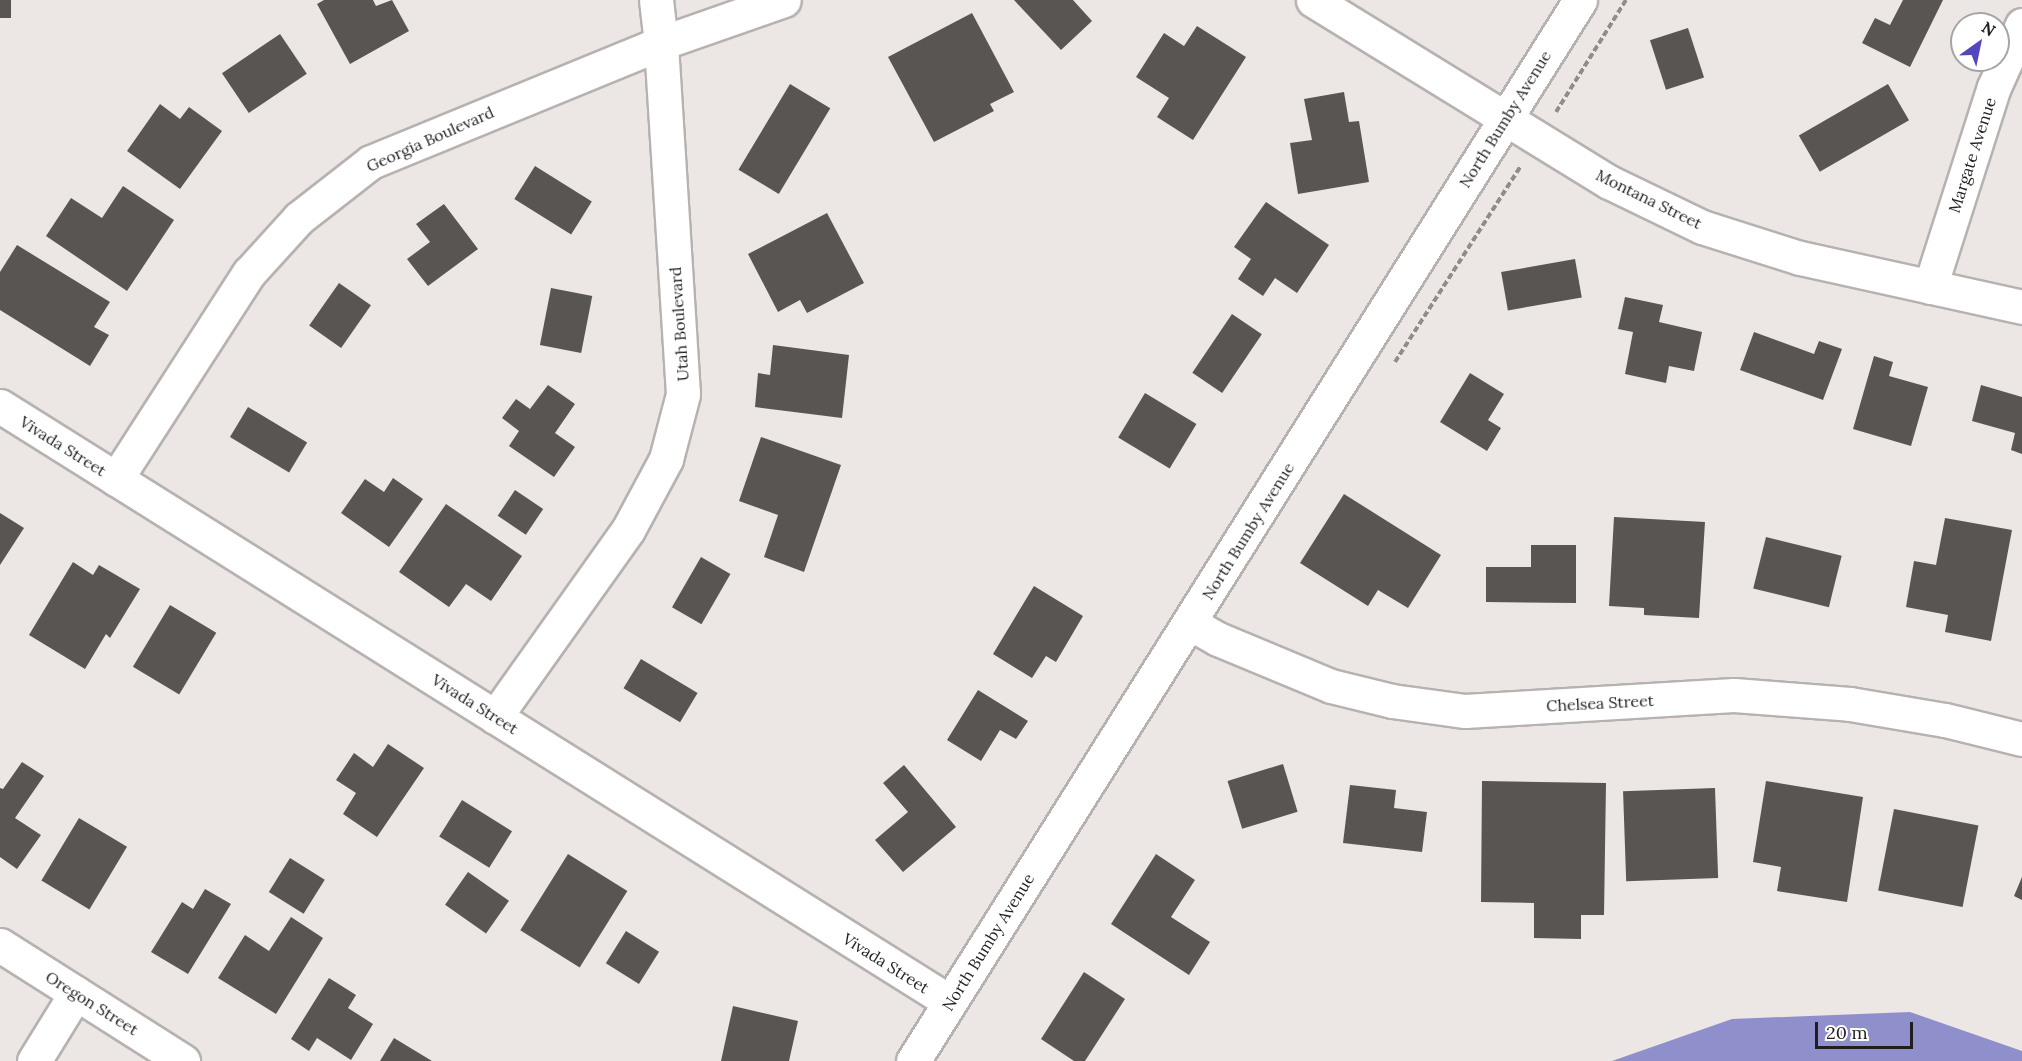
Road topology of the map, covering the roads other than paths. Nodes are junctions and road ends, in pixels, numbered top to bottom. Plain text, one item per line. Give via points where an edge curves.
1 (656, 0) edge
2 (784, 0) edge
3 (1313, 0) edge
4 (1580, 0) edge
5 (2022, 25) edge
6 (661, 43) junction
7 (1505, 119) junction
8 (1930, 287) junction
9 (2022, 307) edge
10 (0, 406) edge
11 (116, 479) junction
12 (1190, 623) junction
13 (495, 717) junction
14 (2022, 739) edge
15 (0, 945) edge
16 (76, 993) junction
17 (950, 1002) junction
18 (34, 1061) edge
19 (183, 1061) edge
20 (913, 1061) edge

1 - 6 street
2 - 6 street
3 - 7 street, Montana Street
4 - 7 street, North Bumby Avenue
5 - 8 street, Margate Avenue via 1994,87
6 - 11 street, Georgia Boulevard via 371,162 299,218 249,273
6 - 13 street, Utah Boulevard via 683,394 666,459 628,530
7 - 8 street, Montana Street via 1609,182 1702,227 1800,258
7 - 12 street, North Bumby Avenue
8 - 9 street, Montana Street
10 - 11 street, Vivada Street
11 - 13 street, Vivada Street
12 - 14 street, Chelsea Street via 1218,639 1331,686 1392,701 1465,711 1734,695 1850,704 1945,720
12 - 17 street, North Bumby Avenue
13 - 17 street, Vivada Street
15 - 16 street, Oregon Street
16 - 18 street
16 - 19 street, Oregon Street
17 - 20 street, North Bumby Avenue

